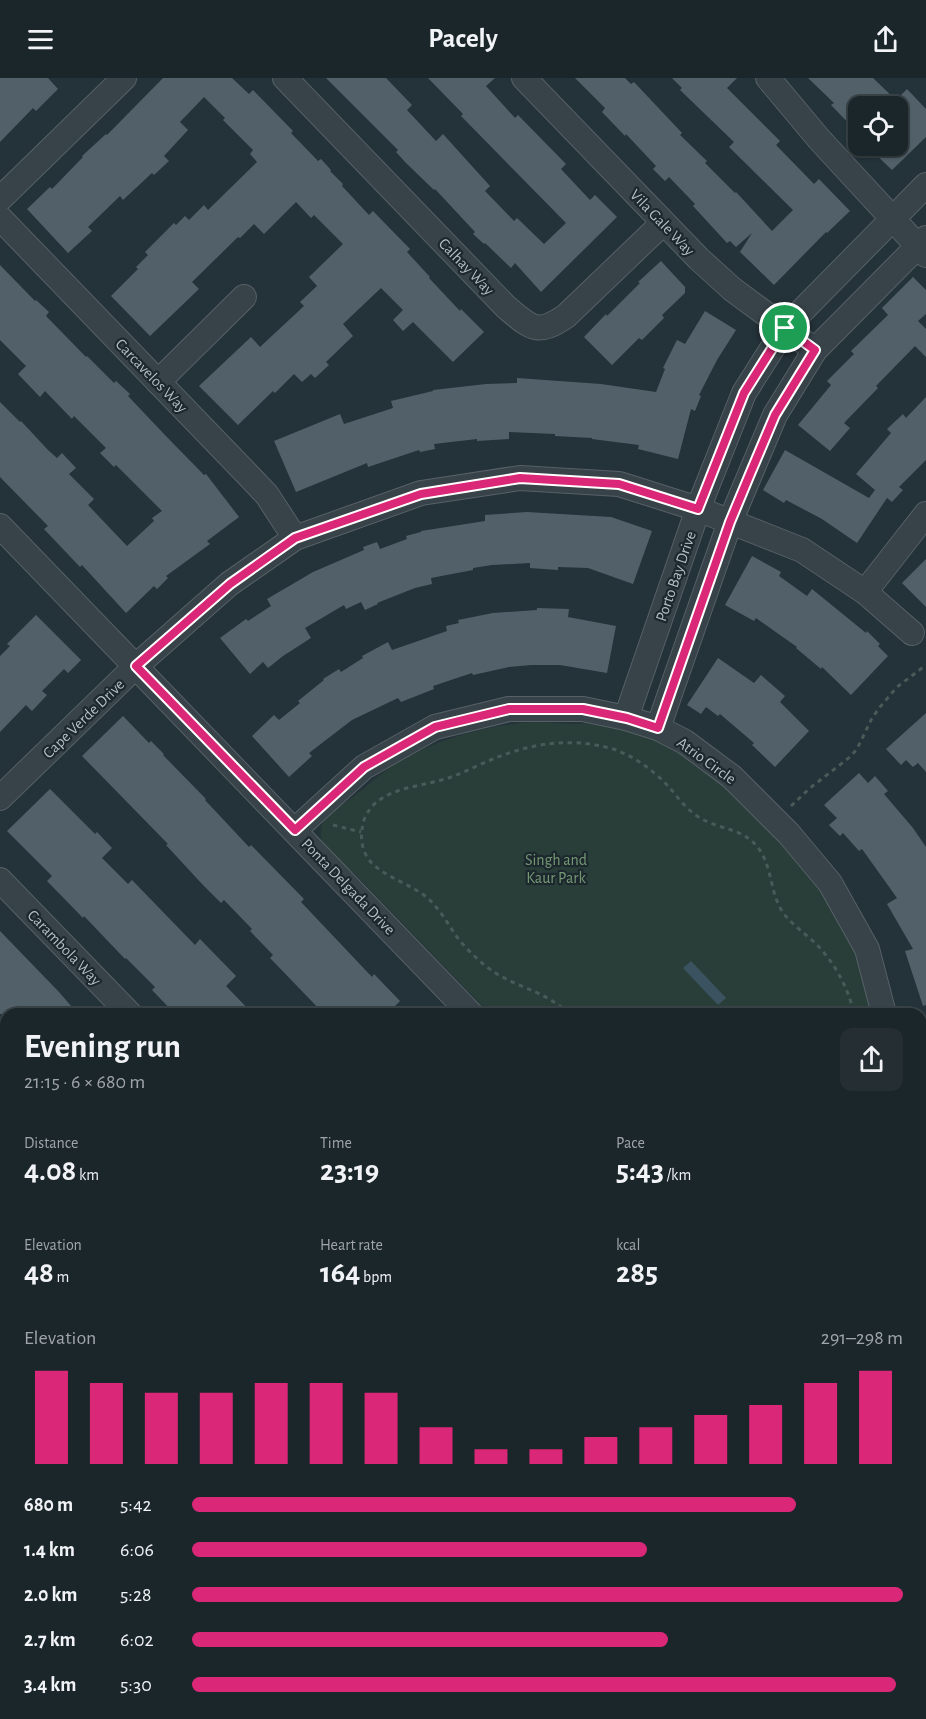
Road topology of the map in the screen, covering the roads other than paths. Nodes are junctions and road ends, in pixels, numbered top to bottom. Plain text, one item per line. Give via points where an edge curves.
1 (124, 78) edge
2 (285, 78) edge
3 (524, 78) edge
4 (768, 78) edge
5 (926, 185) edge
6 (0, 199) edge
7 (0, 218) edge
8 (892, 218) junction
9 (663, 223) junction
10 (923, 246) edge
11 (244, 297) dead end
12 (785, 328) junction
13 (815, 350) junction
14 (158, 382) junction
15 (698, 509) junction
16 (926, 514) edge
17 (730, 522) junction
18 (0, 526) edge
19 (295, 538) junction
20 (865, 592) junction
21 (912, 633) dead end
22 (136, 666) junction
23 (627, 718) junction
24 (658, 728) junction
25 (0, 798) edge
26 (295, 830) junction
27 (0, 880) edge
28 (124, 1008) edge
29 (465, 1008) edge
30 (882, 1008) edge

1 - 6 street
2 - 9 street, Calhay Way via 527,325 542,328 566,315
3 - 9 street, Vila Gale Way
4 - 8 street
5 - 8 street, Porto Bay Drive
7 - 14 street, Carcavelos Way
8 - 10 street
8 - 12 street, Porto Bay Drive
9 - 12 street, Vila Gale Way via 732,290
10 - 13 street, Porto Bay Drive
11 - 14 street
12 - 13 street, Vila Gale Way
12 - 15 street, Porto Bay Drive via 744,393
13 - 17 street, Porto Bay Drive via 775,415
14 - 19 street, Carcavelos Way via 267,495
15 - 17 street, Cape Verde Drive
15 - 19 street, Cape Verde Drive via 619,484 520,478 421,494
15 - 23 street, Porto Bay Drive
16 - 20 street
17 - 20 street, Cape Verde Drive via 802,550
17 - 24 street, Porto Bay Drive
18 - 22 street, Ponta Delgada Drive
19 - 22 street, Cape Verde Drive via 230,584
20 - 21 street, Cape Verde Drive
22 - 25 street, Cape Verde Drive
22 - 26 street, Ponta Delgada Drive
23 - 24 street, Atrio Circle
23 - 26 street, Atrio Circle via 583,709 509,709 435,727 364,767
24 - 30 street, Atrio Circle via 685,742 732,777 789,834 830,883 867,949
26 - 29 street, Ponta Delgada Drive
27 - 28 street, Carambola Way

